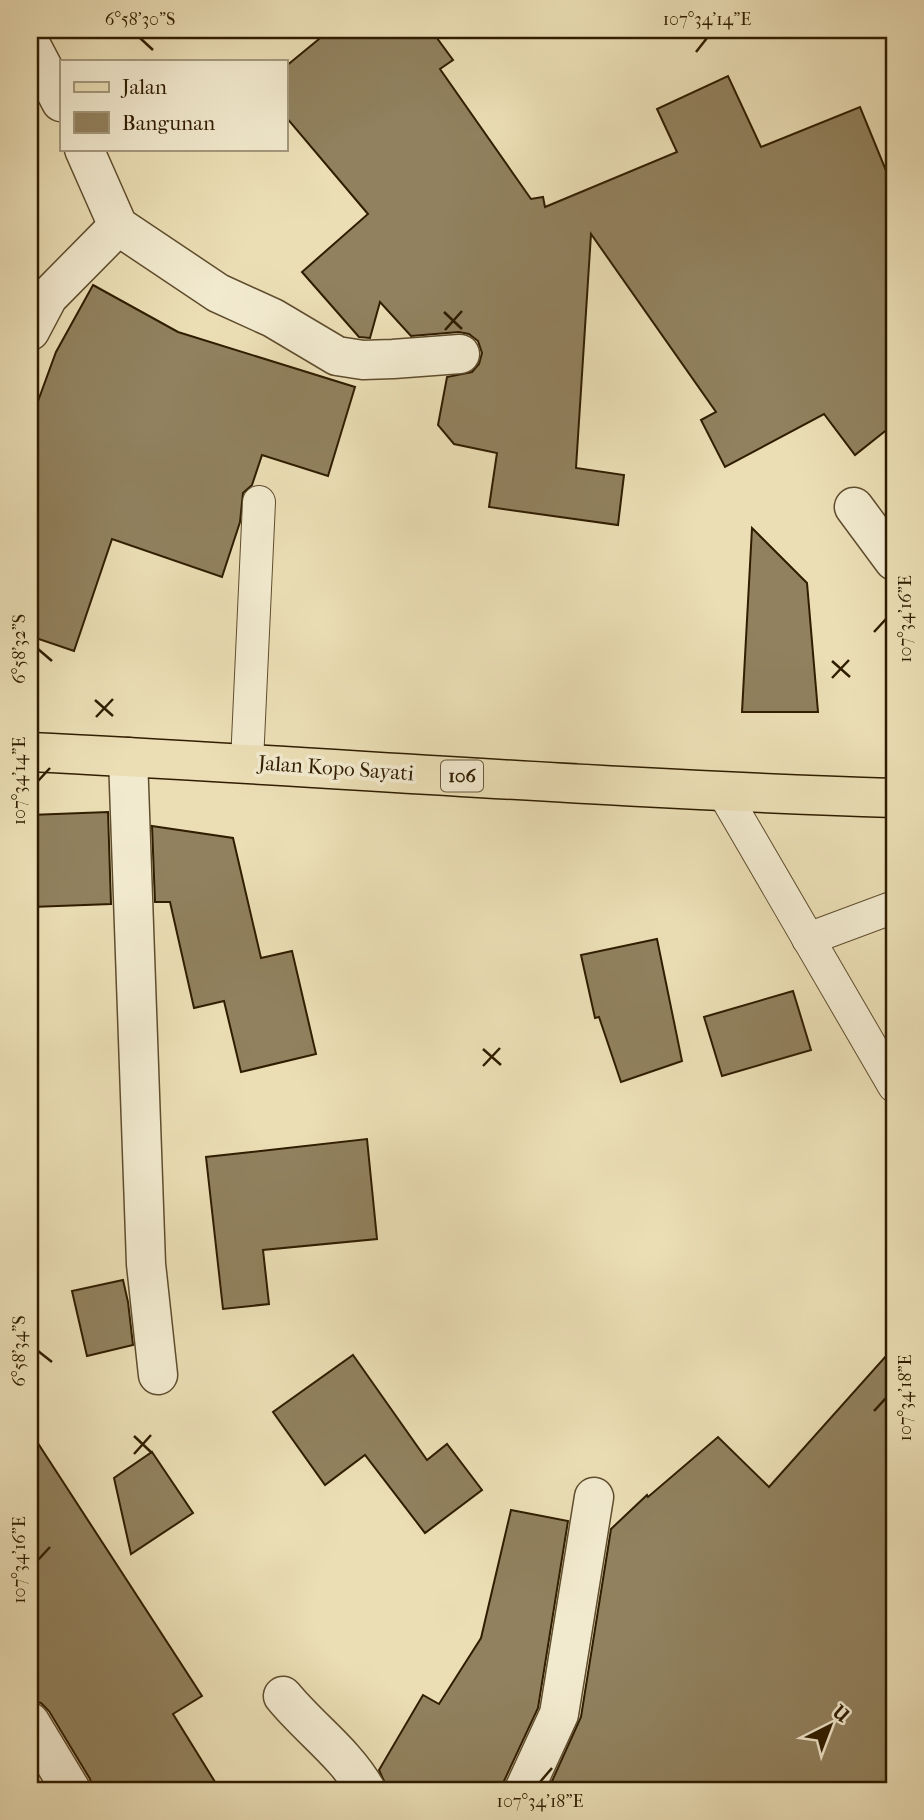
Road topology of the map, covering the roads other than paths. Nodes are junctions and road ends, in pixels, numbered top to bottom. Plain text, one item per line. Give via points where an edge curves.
1 (30, 43) edge
2 (60, 100) edge
3 (84, 150) edge
4 (118, 226) junction
5 (30, 331) edge
6 (460, 354) dead end
7 (259, 502) dead end
8 (854, 507) dead end
9 (894, 561) edge
10 (30, 752) edge
11 (128, 757) junction
12 (247, 762) junction
13 (723, 792) junction
14 (894, 798) edge
15 (894, 907) edge
16 (808, 939) junction
17 (894, 1086) edge
18 (158, 1375) dead end
19 (594, 1497) dead end
20 (283, 1696) dead end
21 (30, 1722) edge
22 (71, 1790) edge
23 (366, 1790) edge
24 (524, 1790) edge

1 - 2 street
3 - 4 street
4 - 5 street via 48,297
4 - 6 street via 218,293 273,318 337,356 383,359
7 - 12 lane
8 - 9 street
10 - 11 main road, Jalan Kopo Sayati / 106
11 - 12 main road, Jalan Kopo Sayati / 106
11 - 18 street via 146,1264
12 - 13 main road, Jalan Kopo Sayati / 106
13 - 14 main road, Jalan Kopo Sayati / 106
13 - 16 lane
15 - 16 lane
16 - 17 lane
19 - 24 street via 559,1714
20 - 23 street via 337,1751
21 - 22 street

